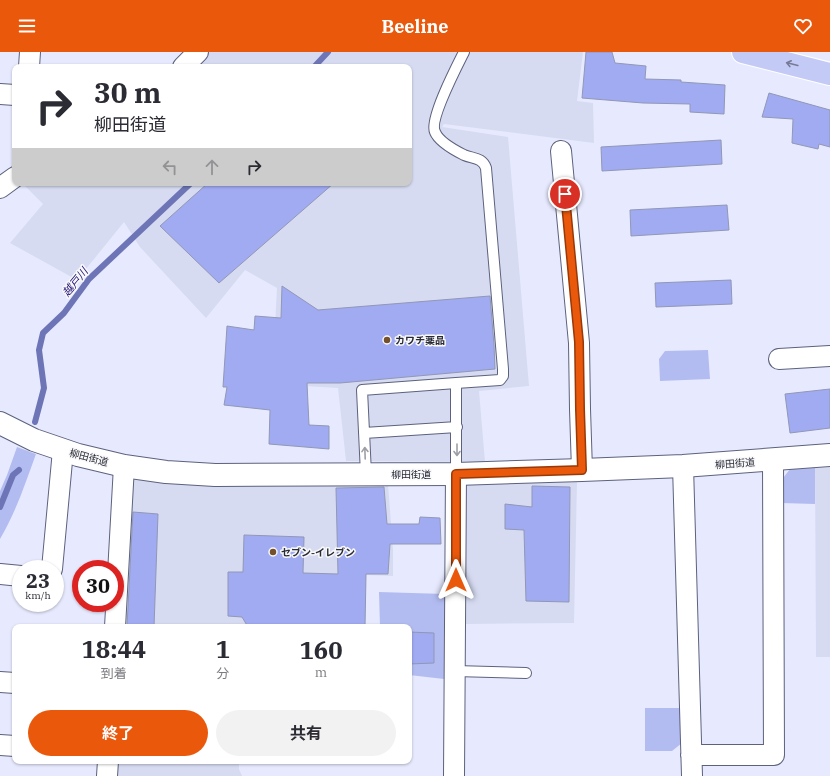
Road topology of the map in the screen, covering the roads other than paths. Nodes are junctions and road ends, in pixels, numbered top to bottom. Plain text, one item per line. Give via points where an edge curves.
1 (30, 52) edge
2 (198, 52) edge
3 (464, 52) edge
4 (743, 52) edge
5 (29, 64) edge
6 (187, 64) edge
7 (830, 74) edge
8 (0, 94) edge
9 (12, 94) edge
10 (561, 151) dead end
11 (12, 179) edge
12 (0, 188) edge
13 (830, 356) edge
14 (779, 359) dead end
15 (456, 384) junction
16 (0, 423) edge
17 (457, 427) junction
18 (364, 433) junction
19 (63, 450) junction
20 (830, 455) edge
21 (773, 460) junction
22 (124, 466) junction
23 (683, 466) junction
24 (582, 470) junction
25 (366, 474) junction
26 (456, 474) junction
27 (53, 560) edge
28 (0, 574) edge
29 (12, 575) edge
30 (115, 624) edge
31 (455, 671) junction
32 (526, 673) dead end
33 (0, 682) edge
34 (12, 682) edge
35 (0, 745) edge
36 (12, 746) edge
37 (691, 755) junction
38 (108, 764) edge
39 (107, 776) edge
40 (454, 776) edge
41 (692, 776) edge

1 - 5 street
2 - 6 street
3 - 15 lane via 436,114 434,131 449,147 480,160 486,168 503,376 500,380
7 -> 4 main road
8 - 9 street
10 - 24 street via 579,342
11 - 12 street
13 - 14 street
15 - 17 lane
15 - 18 lane via 362,390
16 - 19 street, 柳田街道 via 34,440
17 - 18 lane
17 -> 26 lane
25 -> 18 lane
19 - 22 street, 柳田街道
19 - 27 street
20 - 21 street, 柳田街道
21 - 23 street, 柳田街道
21 - 37 street via 774,755
22 - 25 street, 柳田街道 via 215,475
22 - 30 street
23 - 24 street, 柳田街道
23 - 37 street
24 - 26 street, 柳田街道
25 - 26 street, 柳田街道
26 - 31 street
28 - 29 street
31 - 32 lane
31 - 40 street
33 - 34 street
35 - 36 street
37 - 41 street
38 - 39 street

